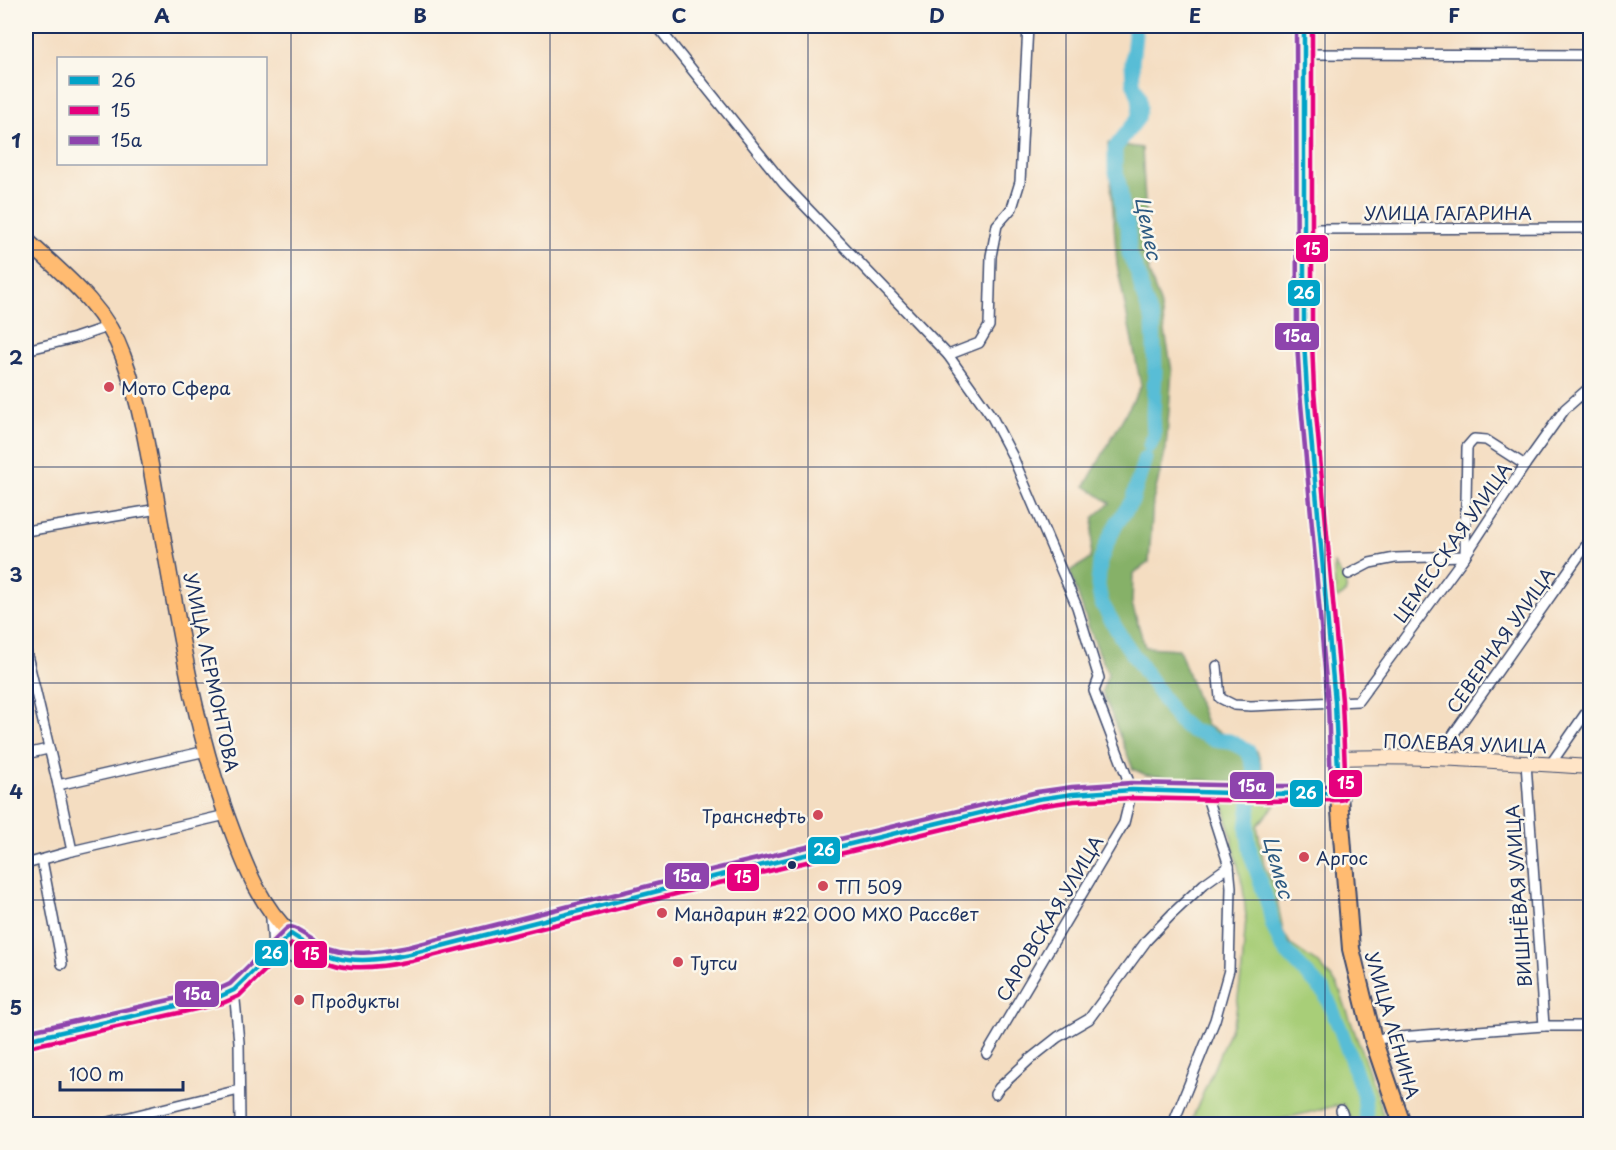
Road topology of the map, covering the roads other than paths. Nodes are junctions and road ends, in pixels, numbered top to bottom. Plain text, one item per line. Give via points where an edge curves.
1 (657, 26) edge
2 (1028, 26) edge
3 (1304, 26) edge
4 (1304, 54) junction
5 (1590, 55) edge
6 (1590, 228) edge
7 (1305, 229) junction
8 (26, 240) edge
9 (110, 326) junction
10 (26, 350) edge
11 (948, 355) junction
12 (1590, 388) edge
13 (1590, 402) edge
14 (1525, 465) junction
15 (158, 509) junction
16 (26, 531) edge
17 (1590, 540) edge
18 (1465, 556) junction
19 (1349, 574) dead end
20 (26, 651) edge
21 (1217, 666) dead end
22 (1335, 702) junction
23 (1590, 707) edge
24 (48, 749) junction
25 (206, 751) junction
26 (26, 754) edge
27 (1338, 758) junction
28 (1436, 759) junction
29 (1526, 763) junction
30 (1550, 765) junction
31 (1590, 767) edge
32 (58, 785) junction
33 (1206, 791) junction
34 (1131, 792) junction
35 (1339, 793) junction
36 (226, 816) junction
37 (72, 851) junction
38 (42, 860) junction
39 (26, 864) edge
40 (1229, 866) junction
41 (272, 912) junction
42 (291, 934) junction
43 (271, 954) junction
44 (323, 954) junction
45 (62, 964) dead end
46 (261, 964) junction
47 (234, 990) junction
48 (1544, 1026) junction
49 (1590, 1026) edge
50 (1373, 1039) junction
51 (26, 1040) edge
52 (987, 1054) dead end
53 (238, 1090) junction
54 (995, 1094) dead end
55 (1341, 1110) dead end
56 (101, 1125) edge
57 (240, 1125) edge
58 (1173, 1125) edge
59 (1346, 1125) edge
60 (1402, 1125) edge

1 - 11 street via 784,184
2 - 11 street via 1020,182 1012,208 997,225 991,256 989,326 978,343
3 - 4 highway
4 - 5 street
4 - 7 highway
6 - 7 street, УЛИЦА ГАГАРИНА
7 - 22 highway via 1307,392
8 - 9 main road, УЛИЦА ЛЕРМОНТОВА via 90,300
9 - 10 street
9 - 15 main road, УЛИЦА ЛЕРМОНТОВА via 140,412
11 - 34 street via 993,417 1077,607 1099,678 1094,691
12 - 13 street
12 - 14 street, ЦЕМЕССКАЯ УЛИЦА via 1565,409
14 - 18 street, ЦЕМЕССКАЯ УЛИЦА
14 - 18 street via 1486,440 1474,439 1467,447
15 - 16 street
15 - 25 main road, УЛИЦА ЛЕРМОНТОВА
17 - 28 street, СЕВЕРНАЯ УЛИЦА
18 - 19 street via 1395,558
18 - 22 street, ЦЕМЕССКАЯ УЛИЦА via 1358,701
20 - 24 street
21 - 22 street via 1220,698 1234,705
22 - 27 highway
23 - 30 street
24 - 26 street
24 - 32 street
25 - 32 street
25 - 36 main road, УЛИЦА ЛЕРМОНТОВА
27 - 28 main road, ПОЛЕВАЯ УЛИЦА
27 - 35 highway, УЛИЦА ЛЕНИНА
28 - 29 main road, ПОЛЕВАЯ УЛИЦА
29 - 30 main road, ПОЛЕВАЯ УЛИЦА
29 - 48 street, ВИШНЁВАЯ УЛИЦА
30 - 31 main road, ПОЛЕВАЯ УЛИЦА
32 - 37 street
33 - 34 main road, УЛИЦА ЛЕРМОНТОВА
33 - 35 main road, УЛИЦА ЛЕРМОНТОВА
33 - 40 street
34 - 44 main road, УЛИЦА ЛЕРМОНТОВА via 1038,799 380,960 356,962
34 - 52 street, САРОВСКАЯ УЛИЦА via 1124,823
35 - 50 highway, УЛИЦА ЛЕНИНА via 1351,949
36 - 37 street
36 - 41 main road, УЛИЦА ЛЕРМОНТОВА via 255,885
37 - 38 street
38 - 39 street
38 - 45 street
40 - 54 street via 1204,884 1147,940 1089,1019 1030,1059
40 - 58 street via 1229,970 1215,1020
41 - 42 main road, УЛИЦА ЛЕРМОНТОВА
41 - 43 street
42 - 43 street
42 - 44 main road, УЛИЦА ЛЕРМОНТОВА
43 - 46 street
44 - 46 street via 283,956
46 - 47 street
47 - 51 street via 210,999
47 - 53 street
48 - 49 street
48 - 50 street
50 - 60 highway, УЛИЦА ЛЕНИНА
53 - 56 street
53 - 57 street
55 - 59 street

